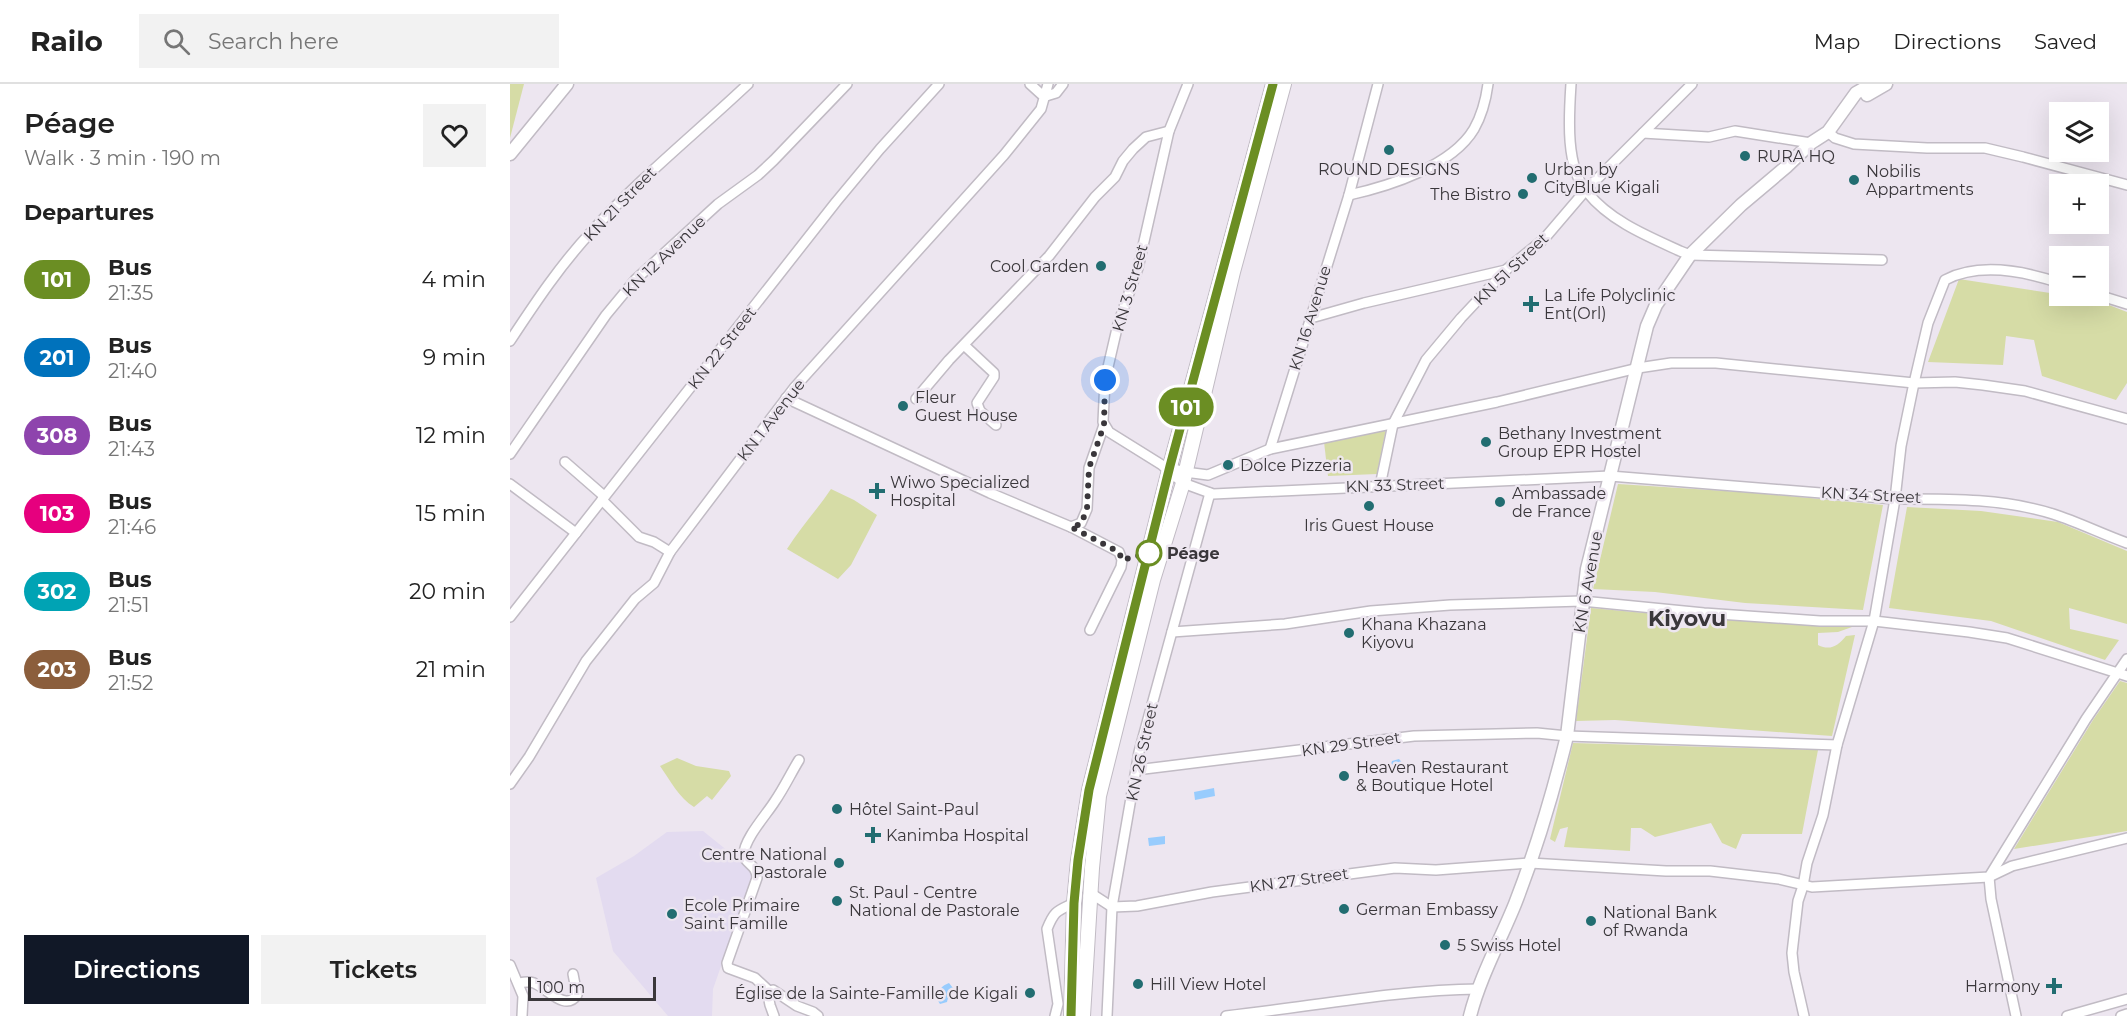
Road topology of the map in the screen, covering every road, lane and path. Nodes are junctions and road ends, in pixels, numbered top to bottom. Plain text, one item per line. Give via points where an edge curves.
1 (567, 84) edge
2 (748, 84) edge
3 (847, 84) edge
4 (939, 84) edge
5 (1030, 84) edge
6 (1048, 84) edge
7 (1064, 84) edge
8 (1188, 84) edge
9 (1273, 84) edge
10 (1284, 84) edge
11 (1378, 84) edge
12 (1488, 84) edge
13 (1571, 84) edge
14 (1692, 84) edge
15 (1872, 84) edge
16 (1886, 84) edge
17 (1046, 96) junction
18 (1846, 110) junction
19 (1169, 131) junction
20 (1828, 132) junction
21 (1643, 133) junction
22 (1811, 143) junction
23 (510, 153) edge
24 (2127, 185) edge
25 (1585, 191) junction
26 (1349, 195) junction
27 (1690, 255) junction
28 (1882, 260) dead end
29 (1507, 269) junction
30 (2049, 280) edge
31 (2109, 298) edge
32 (2127, 304) edge
33 (1311, 318) junction
34 (510, 341) edge
35 (964, 345) junction
36 (1638, 368) junction
37 (1914, 383) junction
38 (786, 398) junction
39 (916, 399) dead end
40 (2127, 419) edge
41 (1393, 424) junction
42 (996, 425) dead end
43 (1104, 425) junction
44 (1270, 449) junction
45 (510, 454) edge
46 (564, 462) dead end
47 (1167, 468) junction
48 (1610, 476) junction
49 (1184, 478) junction
50 (510, 484) edge
51 (1380, 486) junction
52 (1210, 493) junction
53 (603, 498) junction
54 (1895, 499) junction
55 (1071, 527) junction
56 (576, 533) junction
57 (2127, 543) edge
58 (670, 552) junction
59 (1582, 600) junction
60 (510, 617) edge
61 (1874, 621) junction
62 (1090, 630) dead end
63 (1172, 632) junction
64 (2127, 659) edge
65 (2122, 674) edge
66 (1566, 736) junction
67 (1837, 745) junction
68 (800, 760) dead end
69 (1136, 770) junction
70 (510, 784) edge
71 (2127, 838) edge
72 (1530, 863) junction
73 (1989, 877) junction
74 (1803, 886) junction
75 (1092, 894) junction
76 (1074, 903) junction
77 (1112, 907) junction
78 (510, 965) edge
79 (573, 974) dead end
80 (519, 983) junction
81 (1479, 989) junction
82 (770, 991) junction
83 (2127, 999) edge
84 (2127, 1014) edge
85 (522, 1016) edge
86 (774, 1016) edge
87 (818, 1016) edge
88 (1055, 1016) edge
89 (1071, 1016) edge
90 (1083, 1016) edge
91 (1107, 1016) edge
92 (1226, 1016) edge
93 (1470, 1016) edge
94 (1804, 1016) edge
95 (2016, 1016) edge
96 (2067, 1016) edge
97 (2121, 1016) edge

1 - 23 main road
2 - 34 street, KN 21 Street via 648,174 590,233
3 - 45 street, KN 12 Avenue via 758,175 718,204 635,280
4 - 53 street, KN 22 Street via 836,202
5 - 17 street
6 - 17 street
7 - 17 street, KN 1 Avenue via 1056,93
8 - 19 street, KN 3 Street
9 - 47 highway
10 - 49 highway via 1233,272
11 - 26 street, KN 16 Avenue
12 - 26 street via 1474,129 1454,152 1395,183
13 - 25 street via 1571,142 1576,172
14 - 21 street, KN 51 Street
15 - 18 main road, KN 6 Avenue via 1856,93
16 - 18 main road, KN 6 Avenue
17 - 38 street, KN 1 Avenue via 1035,118 1004,155
18 - 20 main road, KN 6 Avenue
19 - 35 street via 1146,137 1133,149 1115,177 1049,256
19 - 43 street, KN 3 Street via 1138,268 1118,324 1105,380
20 - 22 main road, KN 6 Avenue
20 - 24 street via 1854,144 1985,148
21 - 22 street via 1709,136 1735,131
21 - 25 street, KN 51 Street
22 - 27 main road, KN 6 Avenue
25 - 27 street via 1620,221
25 - 29 street, KN 51 Street via 1544,239
26 - 33 street, KN 16 Avenue
27 - 28 street
27 - 36 main road, KN 6 Avenue via 1656,305
29 - 33 street
29 - 41 street, KN 51 Street via 1426,360
30 - 37 street via 2005,270 1968,270 1945,280 1928,323
31 - 32 street
33 - 44 street, KN 16 Avenue
35 - 39 street
35 - 42 street via 994,373 976,403
36 - 37 street via 1716,363
36 - 41 street
36 - 48 main road, KN 6 Avenue
37 - 40 street via 1974,384 2025,391
37 - 54 street
38 - 55 street
38 - 58 street, KN 1 Avenue
41 - 44 street
41 - 51 street, KN 51 Street
43 - 47 street
43 - 55 street, KN 3 Street via 1089,468 1087,509 1081,524
44 - 49 street via 1216,473
46 - 53 street
47 - 49 street
47 - 76 highway via 1089,790
48 - 51 street, KN 33 Street
48 - 54 street, KN 34 Street
48 - 59 main road, KN 6 Avenue
49 - 52 street, KN 33 Street
49 - 75 highway via 1153,580 1099,796
50 - 56 street
51 - 52 street, KN 33 Street
52 - 63 street, KN 26 Street
53 - 56 street, KN 22 Street
53 - 58 street via 639,537
54 - 57 street, KN 34 Street via 2008,505 2052,514
54 - 61 street
55 - 62 street via 1119,552 1122,560
56 - 60 street, KN 22 Street
58 - 70 street, KN 1 Avenue via 654,583 635,599 586,661
59 - 61 street via 1704,613
59 - 63 street via 1450,604 1285,624
59 - 66 main road, KN 6 Avenue
61 - 65 street via 2007,638
61 - 67 street
63 - 69 street, KN 26 Street
64 - 65 street
65 - 73 street via 2086,719
66 - 67 street, KN 29 Street
66 - 69 street, KN 29 Street via 1414,736
66 - 72 main road, KN 6 Avenue
67 - 74 street
68 - 82 street via 748,840 744,854 757,878 728,963 728,968 755,978
69 - 77 street, KN 26 Street
71 - 73 street via 2012,866
72 - 74 street, KN 27 Street via 1710,871 1779,879
72 - 77 street, KN 27 Street via 1436,870 1395,868
72 - 81 main road, KN 6 Avenue
73 - 74 street, KN 27 Street
73 - 95 street
74 - 94 street via 1794,920 1792,952
75 - 76 street
75 - 77 street
75 - 90 highway
76 - 88 street via 1060,908 1047,929 1058,1004
76 - 89 highway
77 - 91 street, KN 26 Street
78 - 80 street
79 - 80 street via 576,995 569,1002 532,982
80 - 85 street
81 - 92 street
81 - 93 main road, KN 6 Avenue
82 - 86 street
82 - 87 street
83 - 96 street
84 - 97 street

